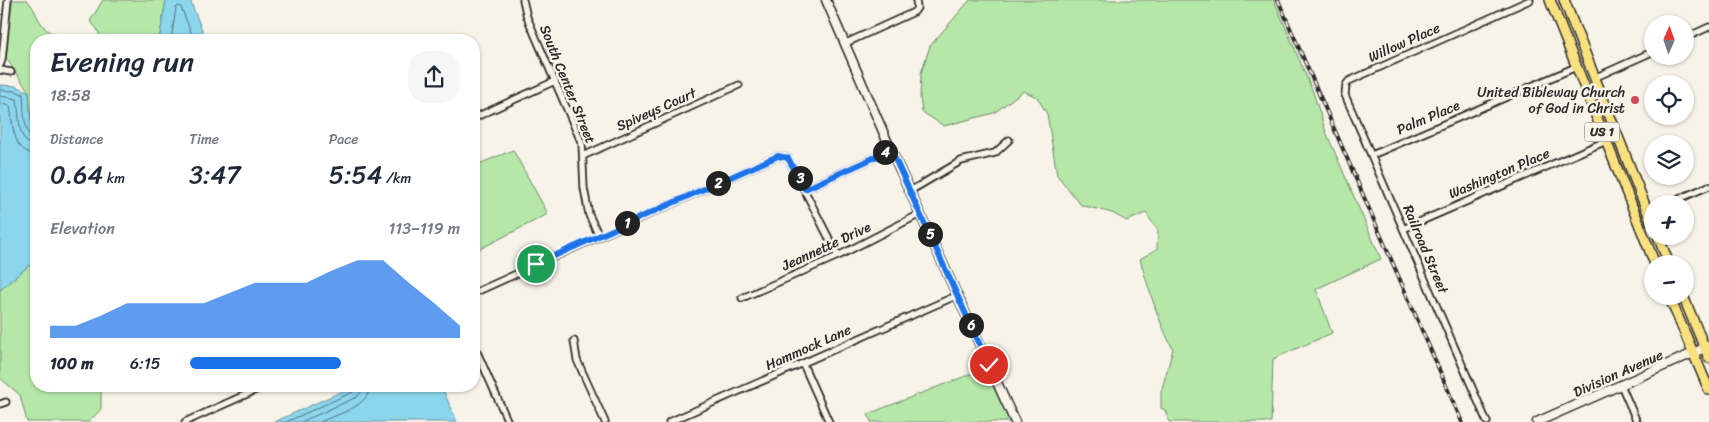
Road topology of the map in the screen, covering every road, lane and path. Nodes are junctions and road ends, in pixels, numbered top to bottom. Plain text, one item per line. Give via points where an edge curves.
1 (8, 0) edge
2 (523, 0) edge
3 (826, 0) edge
4 (916, 0) edge
5 (1530, 0) edge
6 (1550, 0) edge
7 (1564, 0) edge
8 (1709, 27) edge
9 (1694, 34) edge
10 (846, 42) junction
11 (1644, 56) edge
12 (0, 65) edge
13 (1576, 67) junction
14 (0, 70) edge
15 (11, 72) dead end
16 (1594, 78) junction
17 (555, 80) junction
18 (739, 85) dead end
19 (1346, 85) joint
20 (480, 115) edge
21 (1010, 140) dead end
22 (1606, 141) junction
23 (891, 150) junction
24 (1625, 153) junction
25 (1372, 155) junction
26 (583, 156) junction
27 (1709, 186) edge
28 (805, 189) junction
29 (910, 192) junction
30 (1688, 195) edge
31 (1644, 197) edge
32 (920, 214) junction
33 (1403, 229) junction
34 (599, 236) junction
35 (1651, 255) edge
36 (838, 256) junction
37 (480, 290) edge
38 (958, 295) junction
39 (742, 298) dead end
40 (1673, 305) edge
41 (1687, 305) edge
42 (574, 340) dead end
43 (1707, 347) edge
44 (1693, 353) junction
45 (1709, 358) edge
46 (480, 359) edge
47 (804, 364) junction
48 (1621, 385) junction
49 (1709, 390) edge
50 (252, 392) edge
51 (1547, 420) edge
52 (185, 422) edge
53 (508, 422) edge
54 (605, 422) edge
55 (669, 422) edge
56 (829, 422) edge
57 (1015, 422) edge
58 (1487, 422) edge
59 (1537, 422) edge
60 (1638, 422) edge

1 - 12 street
2 - 17 street, South Center Street via 527,17
3 - 10 street
4 - 10 street via 914,12
5 - 19 street, Willow Place
6 - 13 main road, US 1
7 - 16 main road, US 1
8 - 9 street
10 - 23 street
11 - 16 street
13 - 22 main road, US 1
13 - 25 street, Palm Place
14 - 15 street
16 - 24 main road, US 1
17 - 20 street
17 - 26 street, South Center Street via 582,144
18 - 26 street, Spiveys Court
19 - 25 street, Railroad Street via 1345,95
21 - 29 street via 995,153 960,161
22 - 24 main road
22 - 33 street, Washington Place
22 - 35 main road, US 1
23 - 28 street
23 - 29 street
24 - 31 main road, US 1
25 - 33 street, Railroad Street
26 - 34 street, South Center Street via 589,215
27 - 30 street
28 - 34 street via 788,158 778,156
28 - 36 street
29 - 32 street
32 - 36 street, Jeannette Drive
32 - 38 street
33 - 58 street, Railroad Street
34 - 37 street
36 - 39 street, Jeannette Drive
38 - 47 street, Hammock Lane
38 - 57 street
40 - 44 main road
41 - 43 main road
42 - 54 street via 577,360
43 - 44 street, Division Avenue
43 - 45 main road
44 - 48 street, Division Avenue
44 - 49 main road
46 - 53 street
47 - 55 street, Hammock Lane
47 - 56 street
48 - 51 street, Division Avenue
48 - 60 street
50 - 52 street
51 - 59 street, Division Avenue

